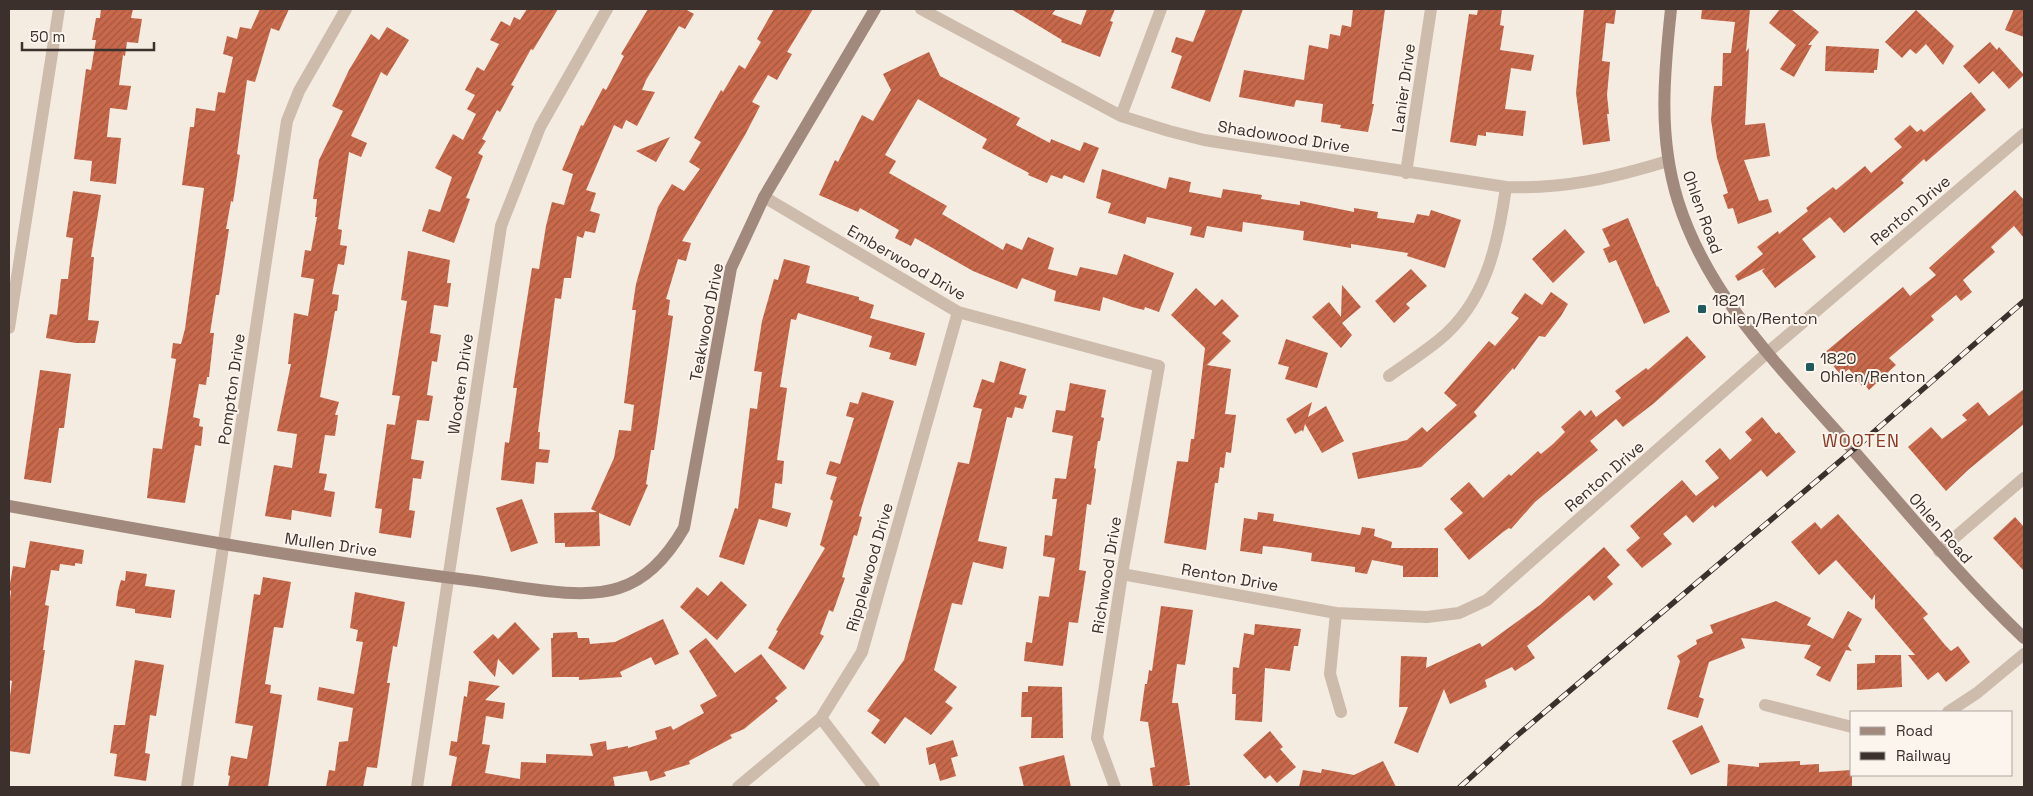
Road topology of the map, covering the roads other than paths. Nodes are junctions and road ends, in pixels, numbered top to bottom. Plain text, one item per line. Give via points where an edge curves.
1 (59, 9) edge
2 (346, 9) edge
3 (607, 9) edge
4 (875, 9) edge
5 (921, 9) edge
6 (1161, 9) edge
7 (1431, 9) edge
8 (1672, 9) edge
9 (1121, 116) junction
10 (2024, 134) edge
11 (1668, 160) junction
12 (1406, 173) junction
13 (1506, 187) junction
14 (764, 197) junction
15 (958, 312) junction
16 (9, 328) edge
17 (1767, 352) junction
18 (1159, 366) joint
19 (1389, 376) dead end
20 (2024, 478) edge
21 (9, 506) edge
22 (224, 545) junction
23 (1939, 551) junction
24 (647, 573) joint
25 (1122, 574) junction
26 (448, 577) junction
27 (1336, 613) junction
28 (2024, 638) edge
29 (2024, 654) edge
30 (1765, 705) dead end
31 (1950, 711) edge
32 (1341, 712) dead end
33 (821, 718) junction
34 (1850, 726) edge
35 (187, 787) edge
36 (417, 787) edge
37 (738, 787) edge
38 (874, 787) edge
39 (1115, 787) edge

1 - 16 street
2 - 22 street, Pompton Drive via 299,91 287,121
3 - 26 street, Wooten Drive via 540,127 501,226
4 - 14 street, Teakwood Drive
5 - 9 street, Shadowood Drive
6 - 9 street
7 - 12 street, Lanier Drive
8 - 11 street, Ohlen Road via 1663,88
9 - 12 street, Shadowood Drive via 1204,140
10 - 17 street, Renton Drive
11 - 13 street, Shadowood Drive via 1618,176 1574,184
11 - 17 street, Ohlen Road via 1693,244 1711,278
12 - 13 street, Shadowood Drive
13 - 19 street via 1499,235 1486,276 1472,304 1440,339
14 - 15 street, Emberwood Drive
14 - 24 street, Teakwood Drive via 731,268 684,528 671,551
15 - 18 street, Emberwood Drive
15 - 33 street, Ripplewood Drive via 862,652
17 - 23 street, Ohlen Road
17 - 27 street, Renton Drive via 1487,600 1459,613 1427,617
18 - 25 street, Richwood Drive
20 - 23 street
21 - 22 street, Mullen Drive
22 - 26 street, Mullen Drive
22 - 35 street, Pompton Drive
23 - 28 street, Ohlen Road
24 - 26 street, Mullen Drive via 620,588 587,594
25 - 27 street, Renton Drive
25 - 39 street, Richwood Drive via 1097,738
26 - 36 street, Wooten Drive
27 - 32 street via 1330,674
29 - 31 street
30 - 34 street
33 - 37 street, Ripplewood Drive
33 - 38 street

